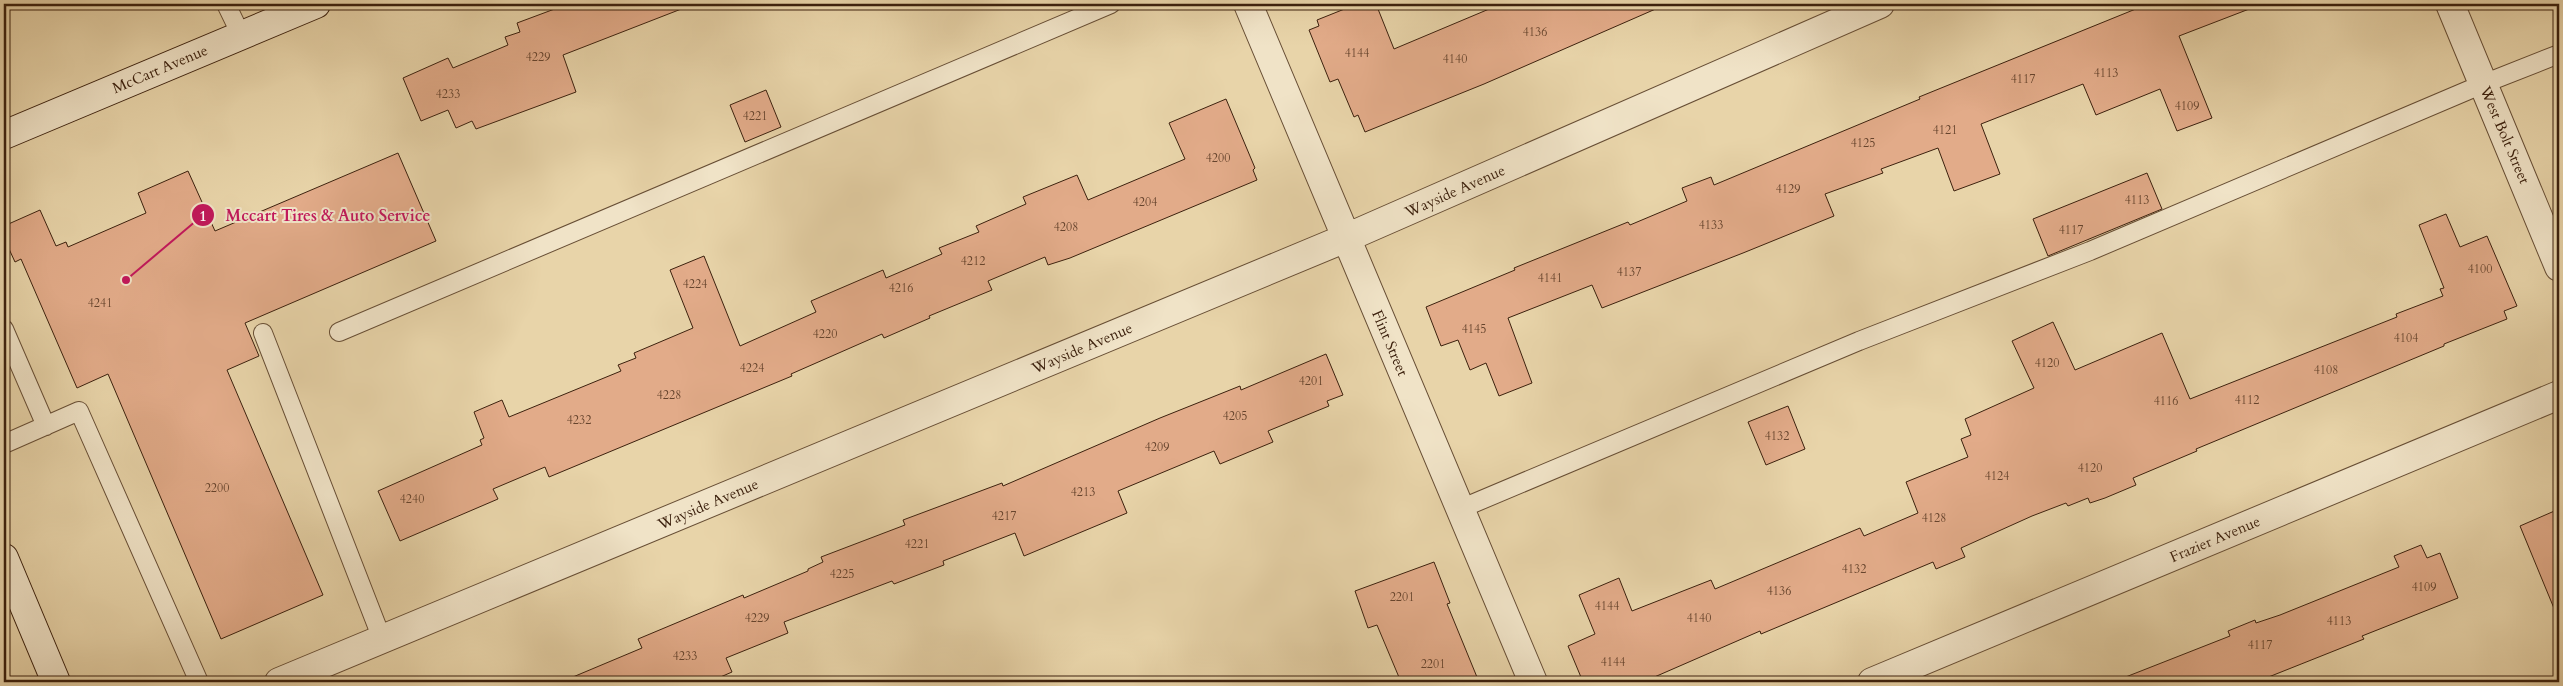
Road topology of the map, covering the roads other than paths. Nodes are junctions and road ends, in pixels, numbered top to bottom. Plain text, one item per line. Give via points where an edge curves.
1 (226, 4) edge
2 (316, 4) edge
3 (1111, 4) edge
4 (1248, 4) edge
5 (1880, 4) edge
6 (2450, 4) edge
7 (241, 35) junction
8 (2559, 54) edge
9 (2483, 84) junction
10 (4, 135) edge
11 (1346, 238) junction
12 (2559, 267) edge
13 (4, 329) edge
14 (339, 332) dead end
15 (263, 333) dead end
16 (9, 357) edge
17 (2559, 395) edge
18 (46, 426) junction
19 (4, 444) edge
20 (1460, 509) junction
21 (4, 558) edge
22 (382, 639) junction
23 (56, 682) edge
24 (198, 682) edge
25 (279, 682) edge
26 (1533, 682) edge
27 (1872, 682) edge

1 - 7 lane
2 - 7 street, McCart Avenue
3 - 14 lane
4 - 11 street, Flint Street
5 - 11 street, Wayside Avenue
6 - 9 street, West Bolt Street
7 - 10 street, McCart Avenue
8 - 9 lane
9 - 12 street, West Bolt Street
9 - 20 lane via 2090,250 1860,341
11 - 20 street, Flint Street
11 - 22 street, Wayside Avenue
13 - 16 lane
15 - 22 lane
16 - 18 lane
17 - 27 street, Frazier Avenue
18 - 19 lane
18 - 24 lane via 79,411
20 - 26 street, Flint Street
21 - 23 street
22 - 25 street, Wayside Avenue

